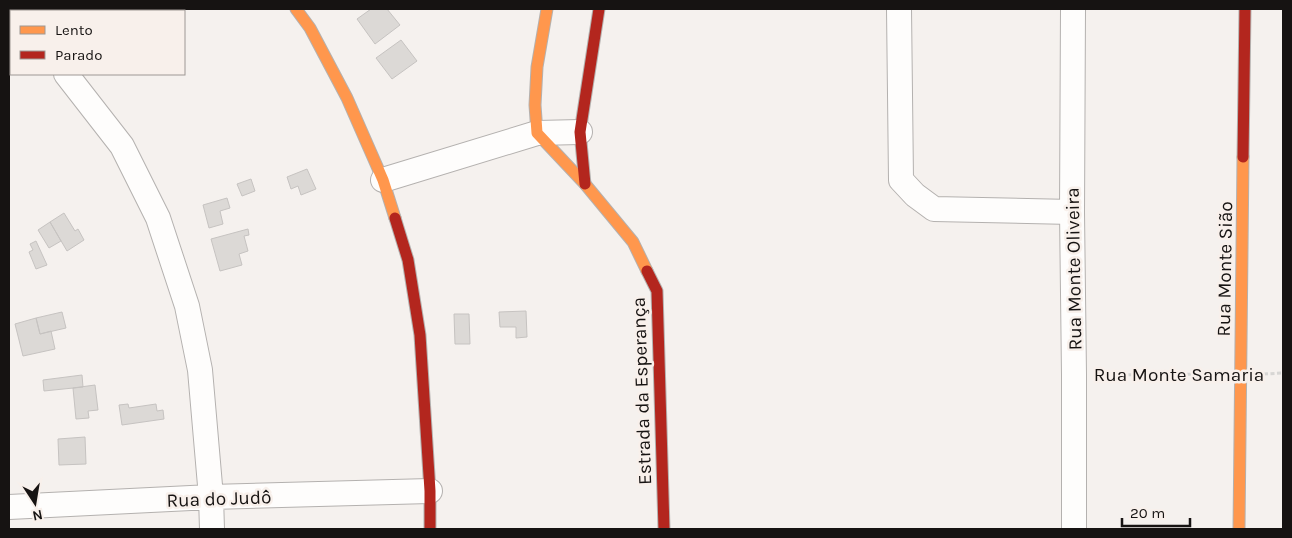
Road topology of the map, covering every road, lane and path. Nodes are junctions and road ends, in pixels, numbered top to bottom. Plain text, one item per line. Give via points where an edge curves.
1 (296, 9) edge
2 (547, 9) edge
3 (599, 9) edge
4 (899, 9) edge
5 (1073, 9) edge
6 (1245, 9) edge
7 (67, 75) edge
8 (580, 132) junction
9 (537, 133) junction
10 (383, 180) junction
11 (585, 184) junction
12 (1072, 212) junction
13 (1283, 373) edge
14 (1241, 374) junction
15 (1074, 375) junction
16 (430, 491) junction
17 (211, 497) junction
18 (9, 507) edge
19 (212, 529) edge
20 (430, 529) edge
21 (664, 529) edge
22 (1074, 529) edge
23 (1238, 529) edge

1 - 10 street via 310,28 347,98
2 - 9 street via 537,67
3 - 8 street
4 - 12 street via 902,180 934,209
5 - 12 street, Rua Monte Oliveira
6 - 14 street, Rua Monte Sião
7 - 17 street via 122,146 158,218 187,306 200,370
8 - 9 street
8 - 11 street
9 - 10 street
9 - 11 street, Estrada da Esperança
10 - 16 street via 408,260 420,335
11 - 21 street, Estrada da Esperança via 633,242 657,291
12 - 15 street, Rua Monte Oliveira
13 - 14 path, Rua Monte Samaria
14 - 15 path, Rua Monte Samaria
14 - 23 street, Rua Monte Sião
15 - 22 street, Rua Monte Oliveira
16 - 17 street, Rua do Judô
16 - 20 street
17 - 18 street, Rua do Judô
17 - 19 street

